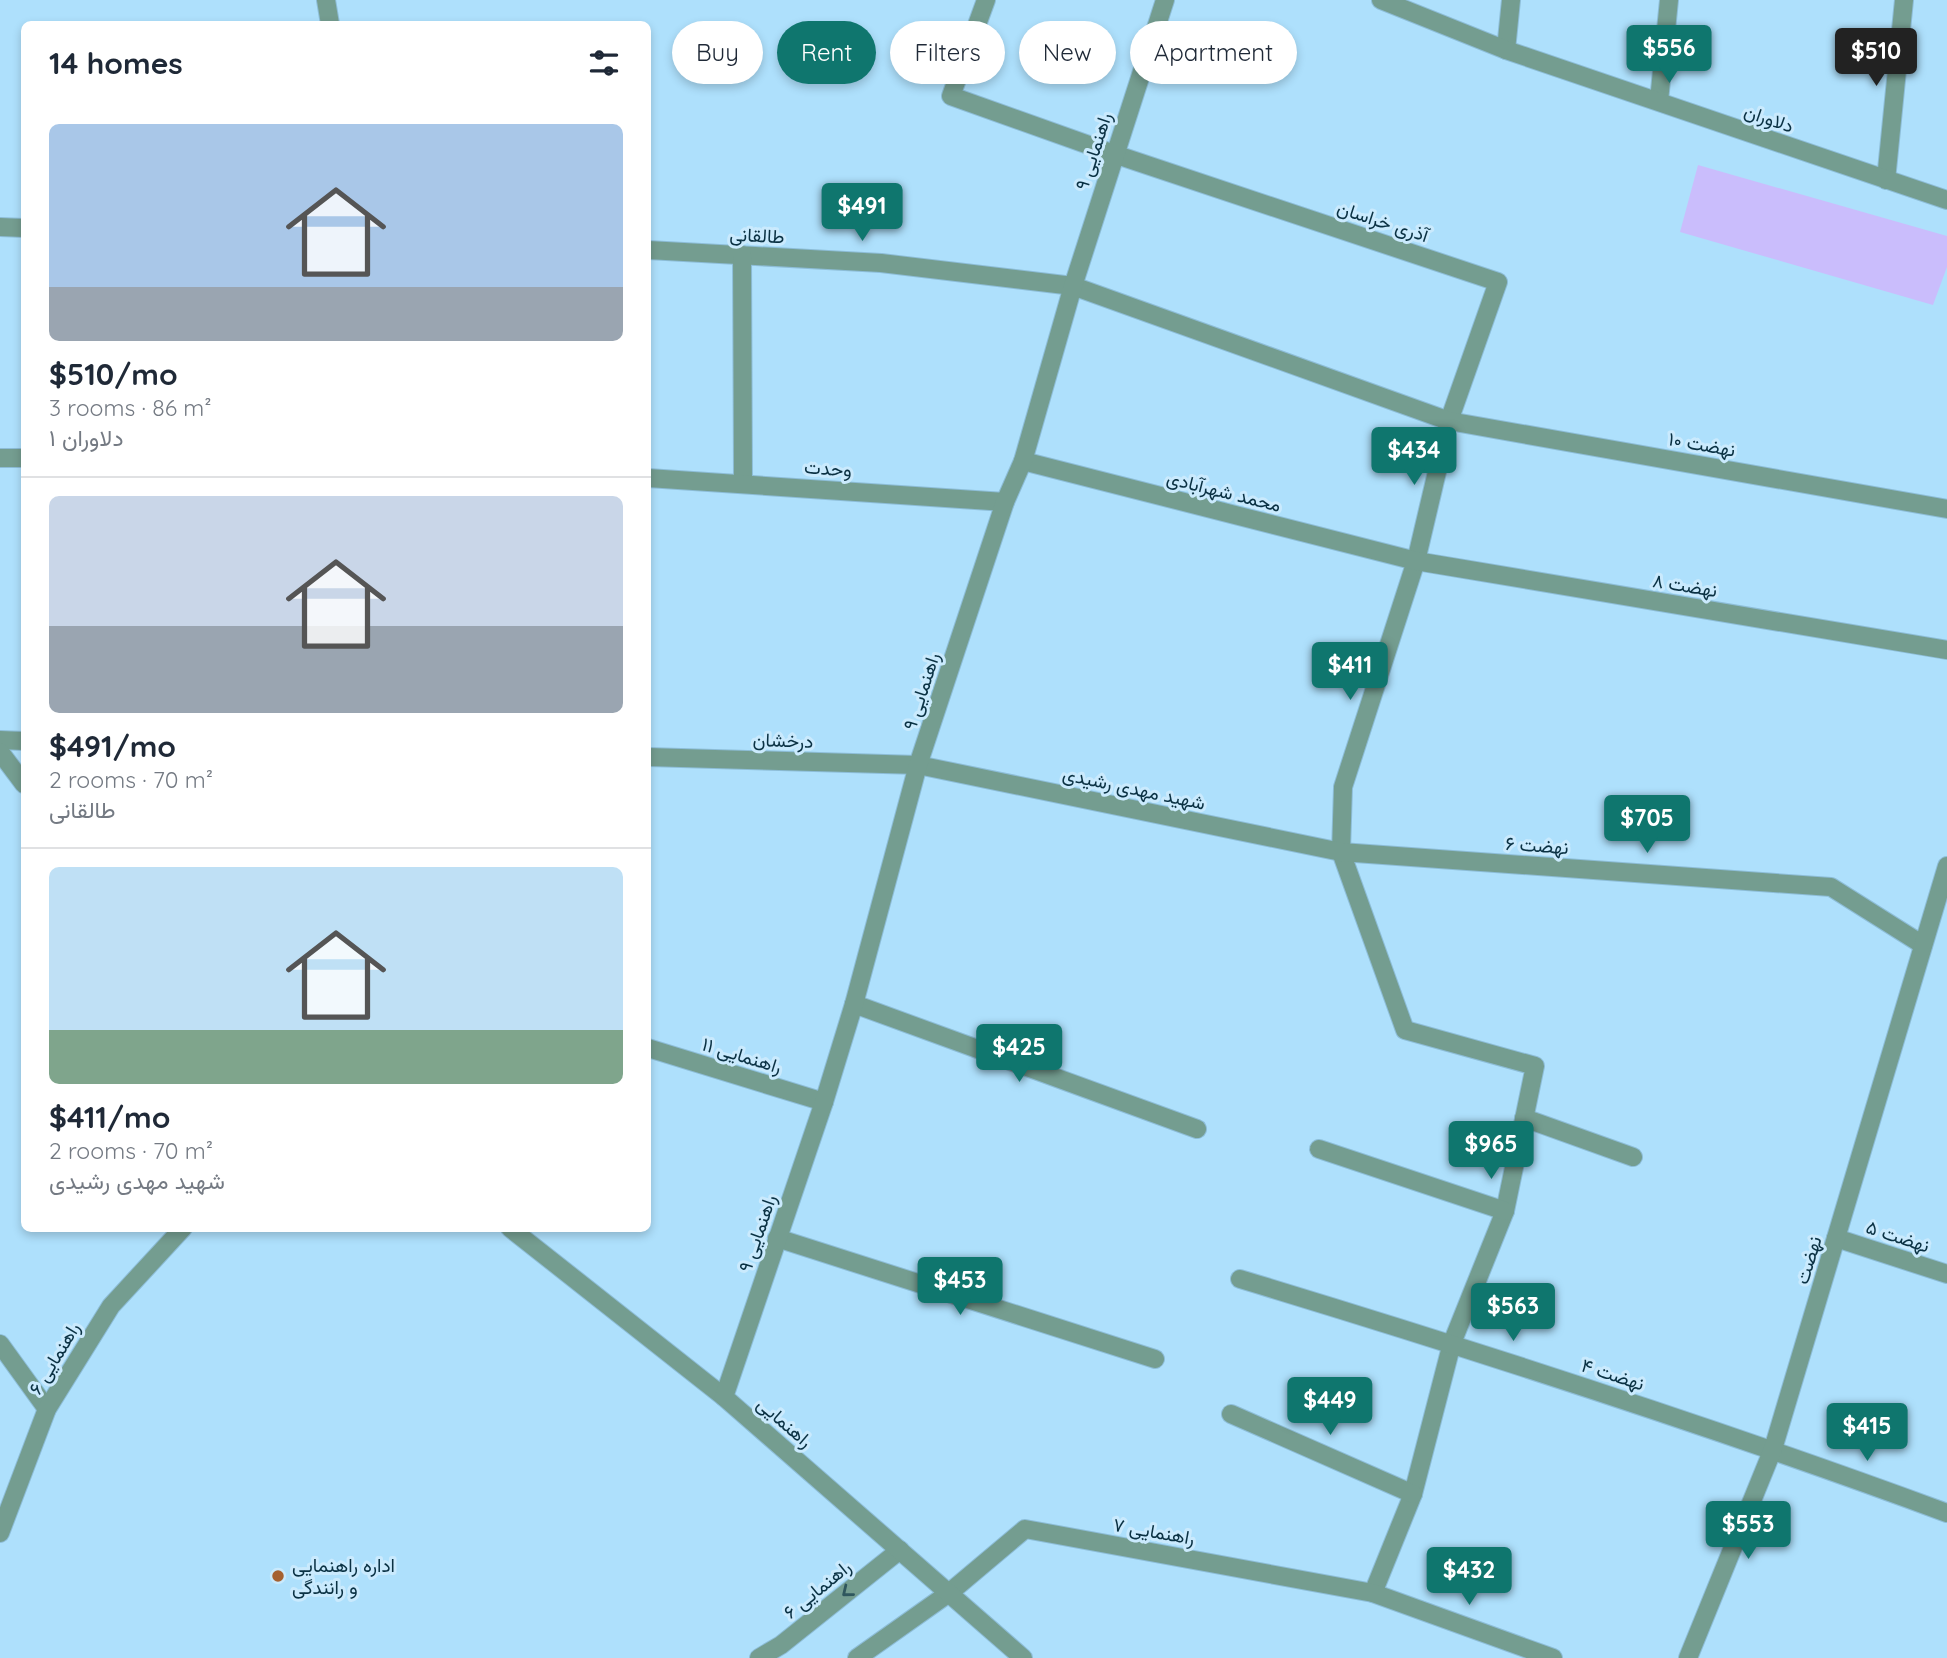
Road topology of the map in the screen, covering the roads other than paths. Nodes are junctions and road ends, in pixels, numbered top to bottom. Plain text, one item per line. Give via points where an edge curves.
1 (326, 0) edge
2 (986, 0) edge
3 (1165, 0) edge
4 (1381, 0) edge
5 (1511, 0) edge
6 (1669, 0) edge
7 (1905, 0) edge
8 (330, 21) edge
9 (1506, 50) junction
10 (1659, 102) junction
11 (1114, 154) junction
12 (1886, 180) junction
13 (1947, 201) edge
14 (0, 227) edge
15 (21, 228) edge
16 (651, 250) edge
17 (742, 255) junction
18 (1073, 286) junction
19 (1449, 421) junction
20 (0, 458) edge
21 (21, 458) edge
22 (1023, 461) junction
23 (651, 478) edge
24 (743, 482) junction
25 (1005, 502) junction
26 (1947, 509) edge
27 (1416, 561) junction
28 (1947, 650) edge
29 (0, 740) edge
30 (21, 741) edge
31 (0, 751) edge
32 (651, 757) edge
33 (918, 765) junction
34 (21, 780) edge
35 (1341, 852) junction
36 (1947, 866) edge
37 (1923, 945) junction
38 (854, 1004) junction
39 (651, 1049) edge
40 (824, 1102) junction
41 (1524, 1118) junction
42 (1196, 1129) dead end
43 (1319, 1149) dead end
44 (1633, 1157) dead end
45 (1505, 1211) junction
46 (179, 1232) edge
47 (515, 1232) edge
48 (777, 1238) junction
49 (1836, 1238) junction
50 (1947, 1274) edge
51 (1240, 1279) dead end
52 (1452, 1343) junction
53 (0, 1344) edge
54 (1156, 1359) dead end
55 (724, 1397) junction
56 (47, 1409) junction
57 (1231, 1414) dead end
58 (1773, 1449) junction
59 (1413, 1494) junction
60 (1947, 1513) edge
61 (0, 1533) edge
62 (900, 1550) junction
63 (950, 1593) junction
64 (1373, 1593) junction
65 (759, 1658) edge
66 (857, 1658) edge
67 (1023, 1658) edge
68 (1553, 1658) edge
69 (1688, 1658) edge

1 - 8 street
2 - 11 street via 951,96
3 - 11 street, راهنمایی ۹
4 - 9 street, دلاوران
5 - 9 street
6 - 10 street
7 - 12 street
9 - 10 street, دلاوران
10 - 12 street, دلاوران
11 - 18 street, راهنمایی ۹
11 - 19 street, آذری خراسان via 1498,282
12 - 13 street, دلاوران
14 - 15 street
16 - 17 street, طالقانی
17 - 18 street, طالقانی via 881,263
17 - 24 street
18 - 19 street, طالقانی
18 - 22 street, راهنمایی ۹
19 - 26 street, نهضت ۱۰
19 - 27 street
20 - 21 street
22 - 25 street, راهنمایی ۹
22 - 27 street, محمد شهرآبادی
23 - 24 street, وحدت
24 - 25 street, وحدت
25 - 33 street, راهنمایی ۹
27 - 28 street, نهضت ۸
27 - 35 street via 1343,787
29 - 30 street
31 - 34 street
32 - 33 street, درخشان
33 - 35 street, شهید مهدی رشیدی
33 - 38 street, راهنمایی ۹
35 - 37 street, نهضت ۶ via 1831,887
35 - 41 street via 1405,1030 1535,1066
36 - 37 street, نهضت
37 - 49 street, نهضت
38 - 40 street, راهنمایی ۹
38 - 42 street
39 - 40 street, راهنمایی ۱۱
40 - 48 street, راهنمایی ۹
41 - 44 street
41 - 45 street
43 - 45 street
45 - 52 street
46 - 56 street, راهنمایی ۶ via 111,1306
47 - 55 street, راهنمایی
48 - 54 street
48 - 55 street, راهنمایی ۹
49 - 50 street, نهضت ۵
49 - 58 street, نهضت
51 - 52 street, نهضت ۴
52 - 58 street, نهضت ۴
52 - 59 street
53 - 56 street
55 - 62 street, راهنمایی
56 - 61 street, راهنمایی ۶
57 - 59 street
58 - 60 street, نهضت ۴
58 - 69 street, نهضت
59 - 64 street
62 - 63 street, راهنمایی
62 -> 65 street, راهنمایی ۶
63 - 64 street, راهنمایی ۷ via 1025,1529
63 - 66 street
63 - 67 street, راهنمایی
64 - 68 street

